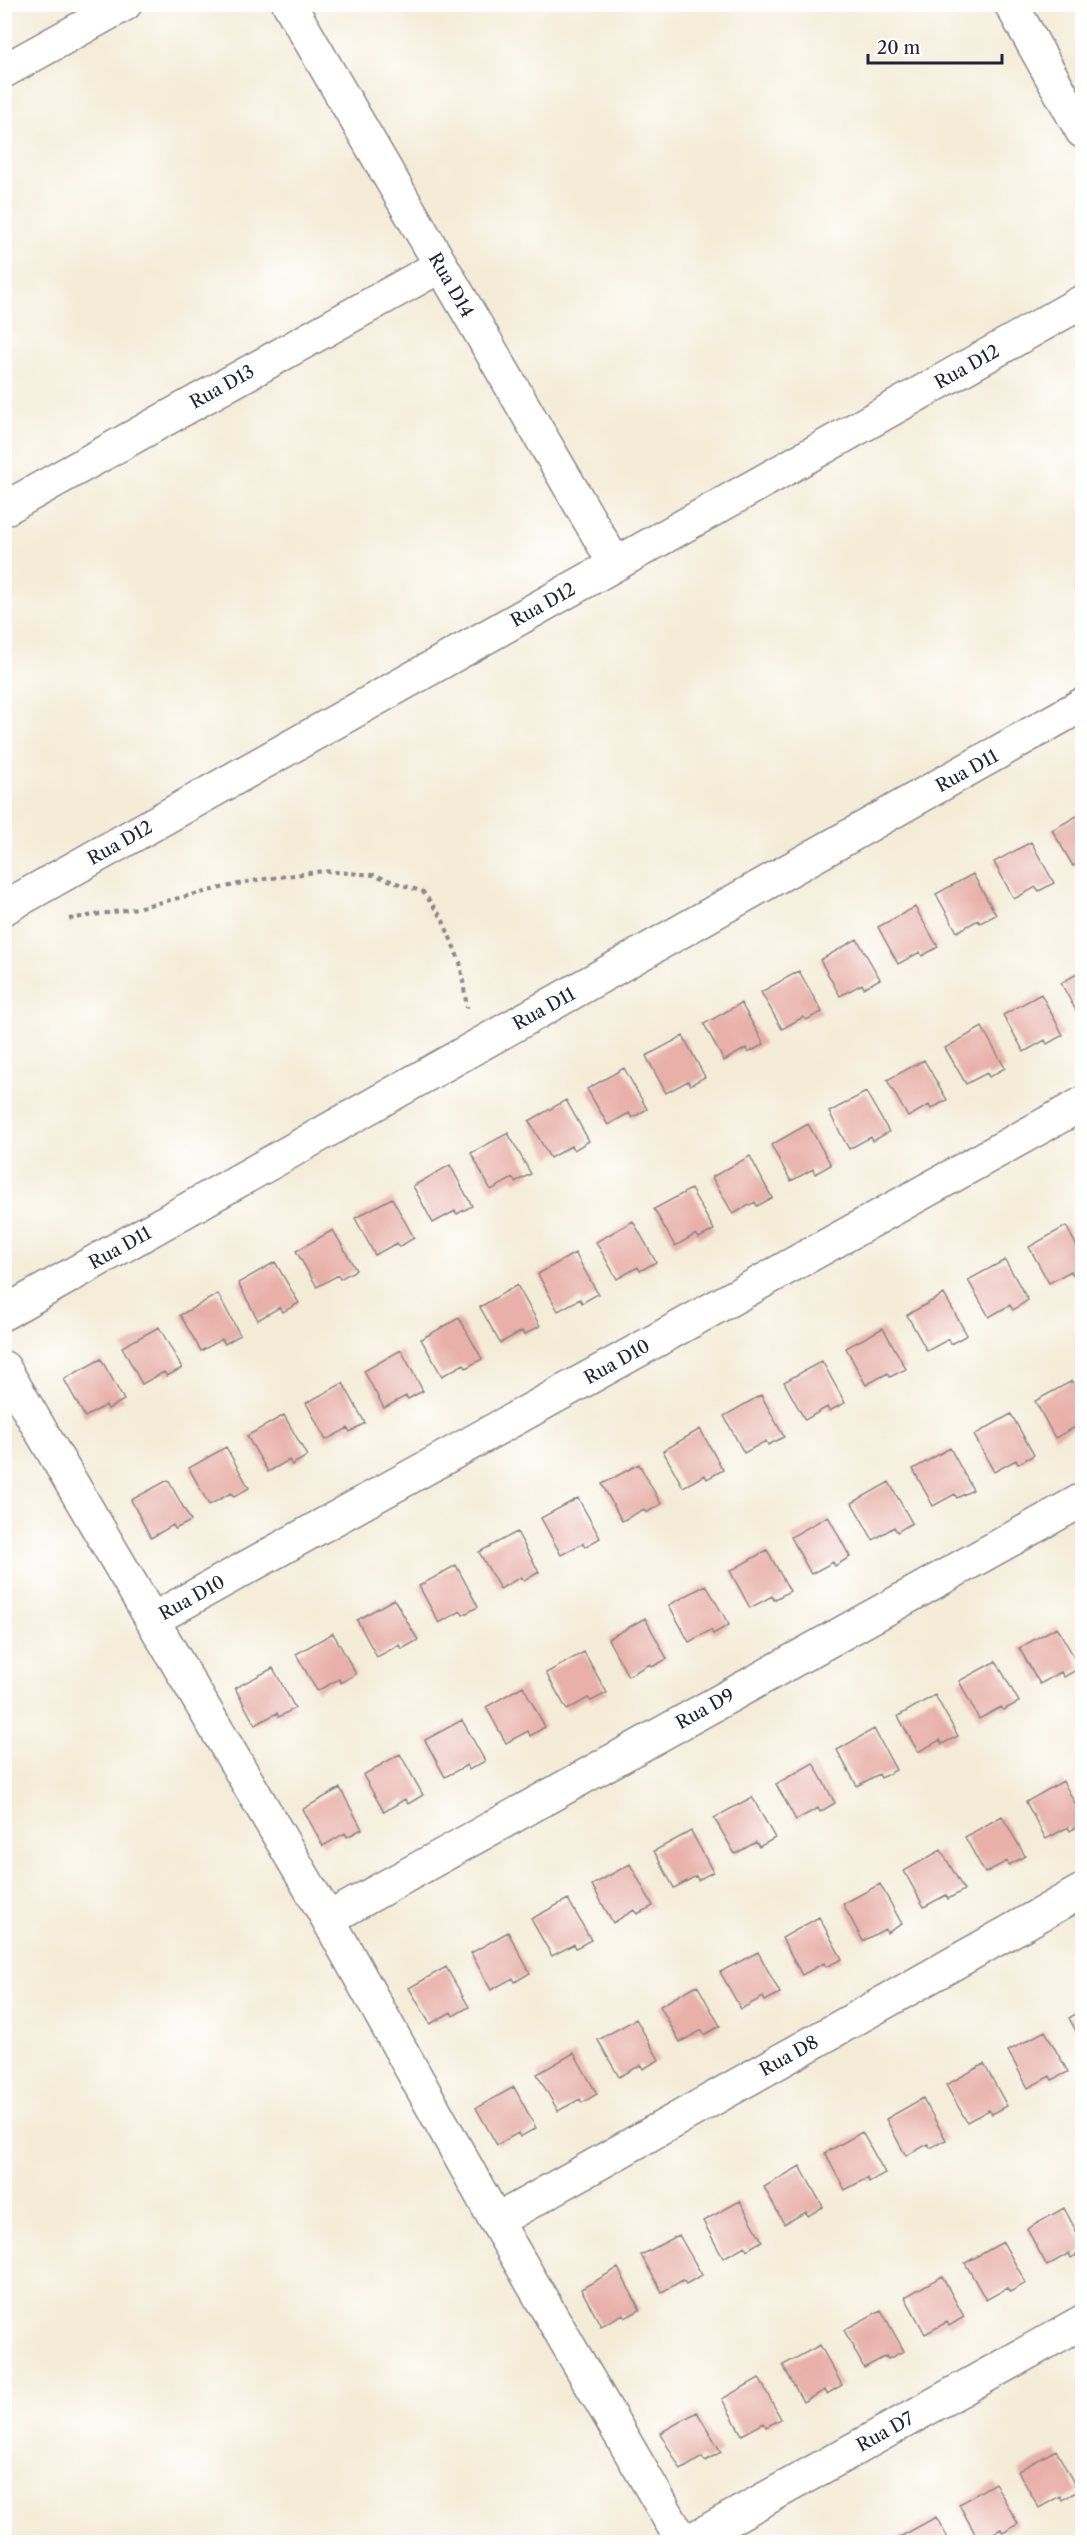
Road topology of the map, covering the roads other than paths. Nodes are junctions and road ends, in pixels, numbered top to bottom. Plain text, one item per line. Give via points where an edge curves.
1 (125, 4) edge
2 (289, 4) edge
3 (1011, 4) edge
4 (4, 71) edge
5 (1083, 131) edge
6 (440, 266) junction
7 (1083, 302) edge
8 (4, 508) edge
9 (615, 564) junction
10 (1083, 705) edge
11 (4, 908) edge
12 (1083, 1104) edge
13 (4, 1313) edge
14 (4, 1368) edge
15 (1083, 1500) edge
16 (152, 1620) junction
17 (1083, 1892) edge
18 (328, 1919) junction
19 (496, 2221) junction
20 (1083, 2322) edge
21 (682, 2542) edge
22 (688, 2542) edge

1 - 4 street
2 - 6 street, Rua D14
3 - 5 street
6 - 8 street, Rua D13
6 - 9 street, Rua D14
7 - 9 street, Rua D12
9 - 11 street, Rua D12
10 - 13 street, Rua D11
12 - 16 street, Rua D10
14 - 16 street
15 - 18 street, Rua D9
16 - 18 street
17 - 19 street, Rua D8
18 - 19 street
19 - 21 street
20 - 22 street, Rua D7

